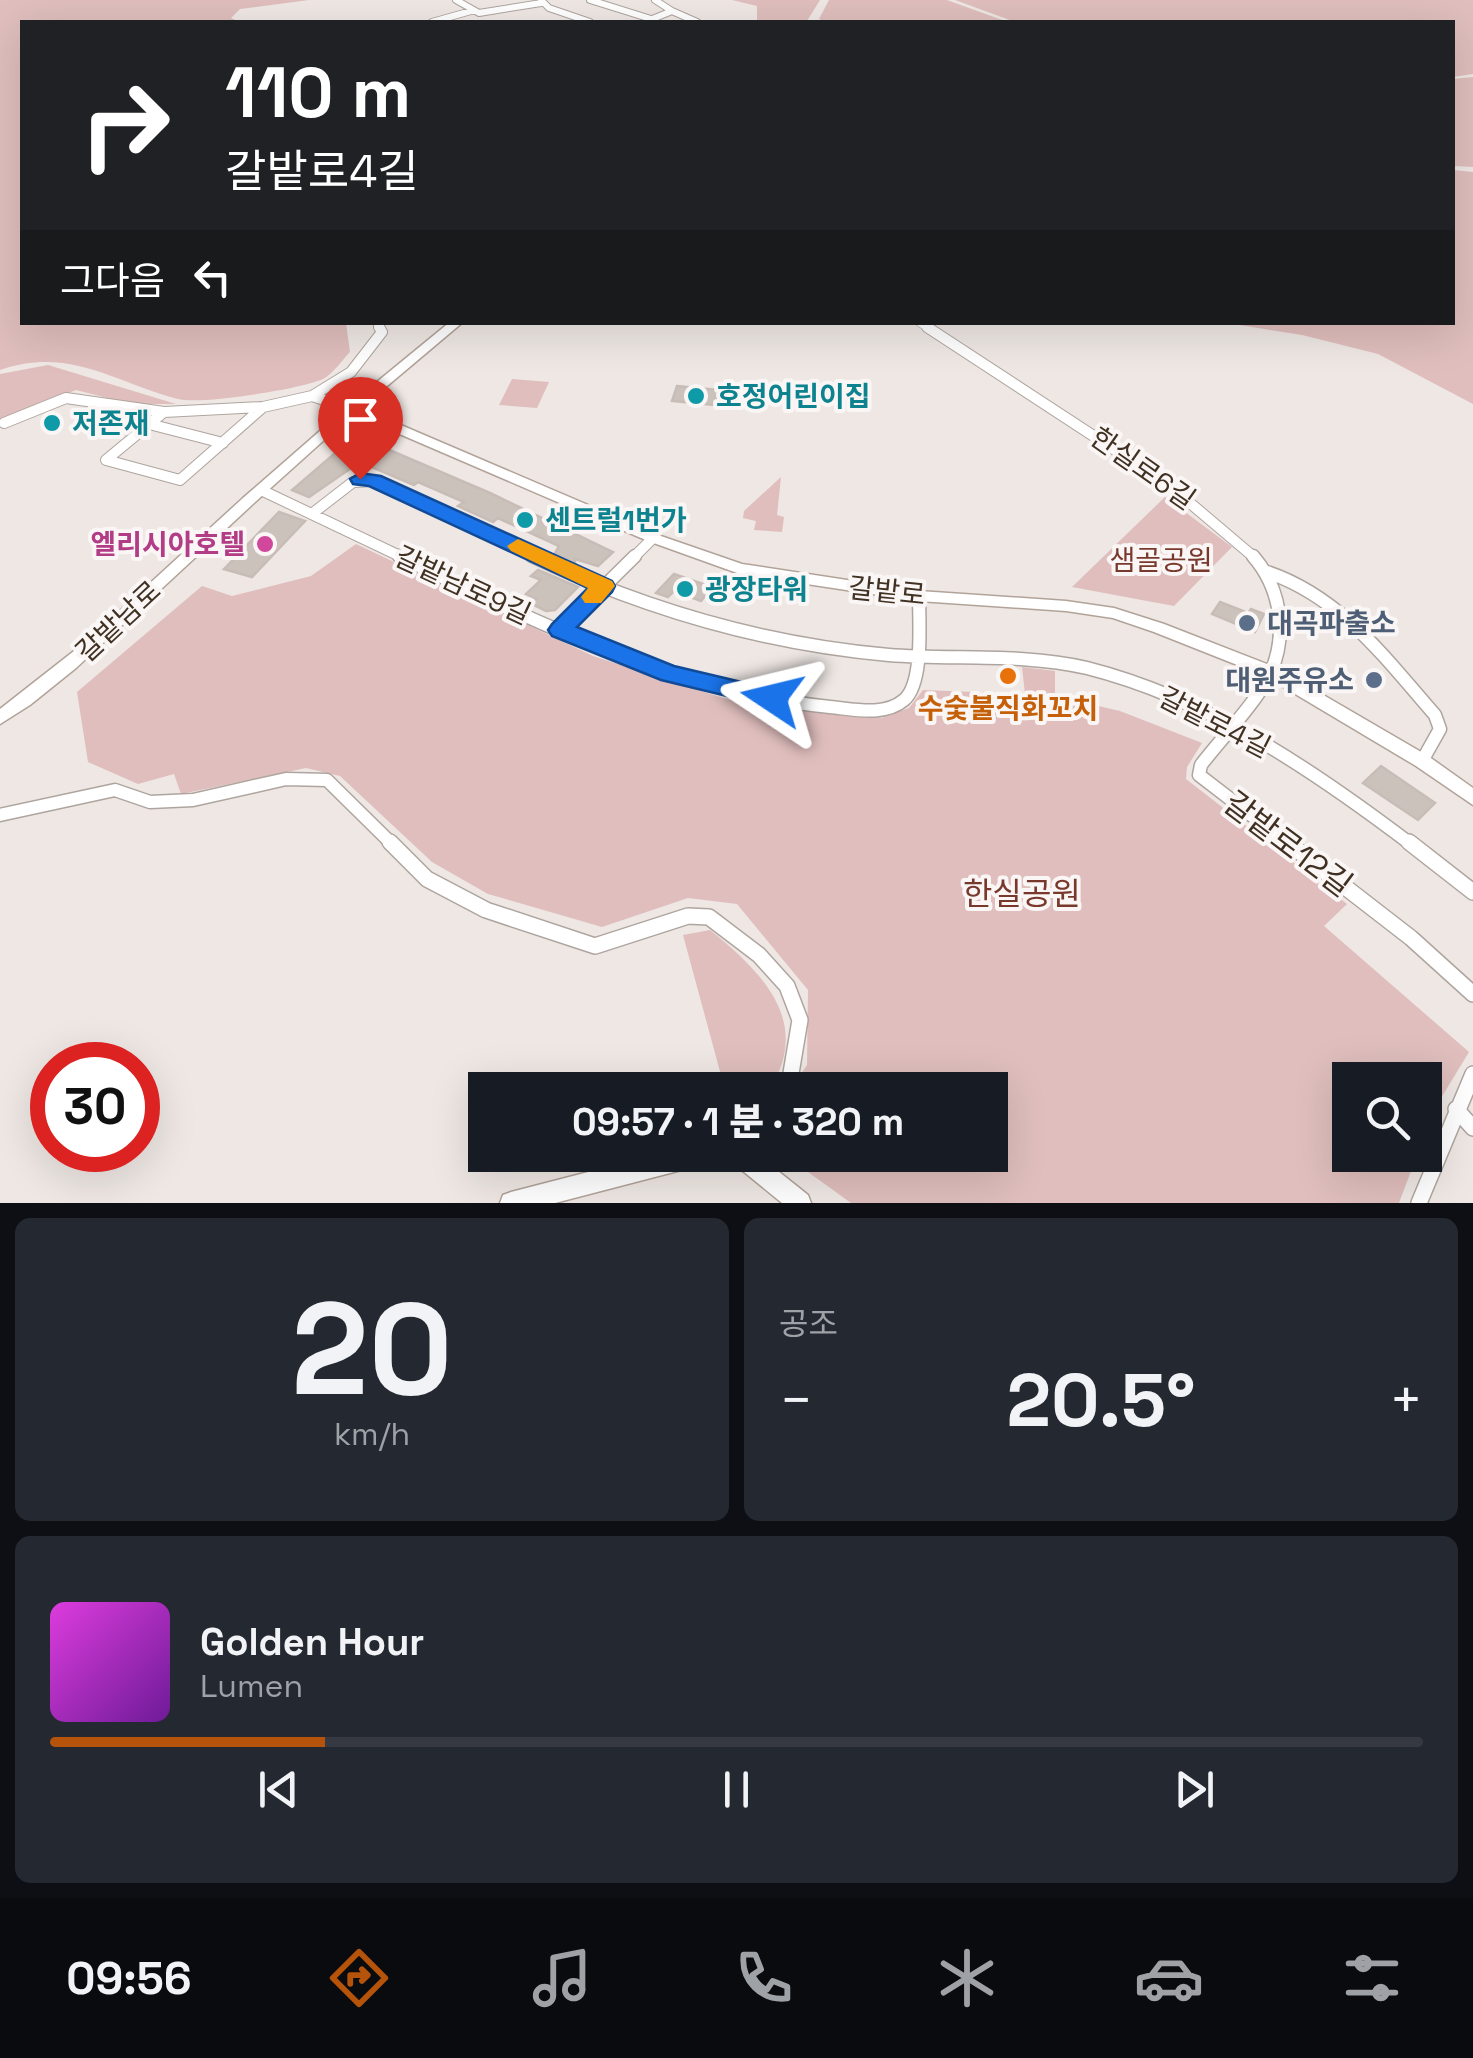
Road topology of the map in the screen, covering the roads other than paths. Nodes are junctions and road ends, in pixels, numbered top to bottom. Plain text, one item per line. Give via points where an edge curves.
1 (456, 0) edge
2 (588, 0) edge
3 (655, 0) edge
4 (541, 1) edge
5 (471, 11) junction
6 (672, 11) junction
7 (439, 20) edge
8 (585, 20) edge
9 (648, 20) edge
10 (692, 20) edge
11 (378, 325) edge
12 (454, 325) edge
13 (924, 325) edge
14 (312, 396) junction
15 (264, 407) junction
16 (349, 408) junction
17 (164, 412) junction
18 (4, 423) dead end
19 (150, 424) junction
20 (223, 443) junction
21 (261, 490) junction
22 (313, 513) junction
23 (654, 538) junction
24 (1267, 572) junction
25 (604, 586) junction
26 (919, 596) junction
27 (560, 630) junction
28 (917, 657) junction
29 (1271, 672) junction
30 (0, 718) edge
31 (1230, 724) junction
32 (1422, 760) junction
33 (1473, 798) edge
34 (0, 816) edge
35 (1473, 892) edge
36 (1473, 994) edge
37 (791, 1072) edge
38 (1473, 1074) edge
39 (1456, 1110) junction
40 (1473, 1128) edge
41 (631, 1172) edge
42 (764, 1172) edge
43 (511, 1203) edge
44 (800, 1203) edge
45 (1419, 1203) edge

1 - 5 street
2 - 9 street
3 - 6 street
4 - 5 street
4 - 8 street
5 - 7 street
6 - 9 street
6 - 10 street
11 - 14 street via 382,332 350,372
12 - 16 main road, 갈밭남로
13 - 24 street, 한실로6길 via 1170,486 1243,544
14 - 15 street
14 - 16 street
15 - 17 street
15 - 20 street
16 - 21 main road, 갈밭남로
16 - 23 main road, 갈밭로
17 - 18 street via 66,398
17 - 19 street
19 - 20 street
19 - 20 street via 106,460 180,480
21 - 22 street, 갈밭남로9길
21 - 30 main road, 갈밭남로 via 83,654
22 - 25 street, 갈밭남로9길 via 353,482 374,480
22 - 27 street, 갈밭남로9길
23 - 25 street
23 - 26 main road, 갈밭로 via 740,569
24 - 29 street, 한실로6길 via 1282,618
24 - 32 street via 1319,594 1435,715 1440,728
25 - 27 street
25 - 28 street, 갈밭로4길 via 731,631
26 - 28 street
26 - 29 main road, 갈밭로 via 1114,613
27 - 28 street via 716,688 850,709 898,704 910,694
28 - 31 street, 갈밭로4길 via 1084,668
29 - 31 street, 갈밭로12길
29 - 32 main road, 갈밭로
31 - 35 street, 갈밭로4길 via 1342,795
31 - 36 street, 갈밭로12길 via 1201,765 1204,782 1319,865
32 - 33 main road, 갈밭로
34 - 37 street via 114,790 150,802 194,800 286,779 328,780 427,879 486,910 596,946 688,916 708,917 787,986 800,1020
38 - 39 street
39 - 40 street
39 - 45 street
41 - 43 main road
42 - 44 main road

